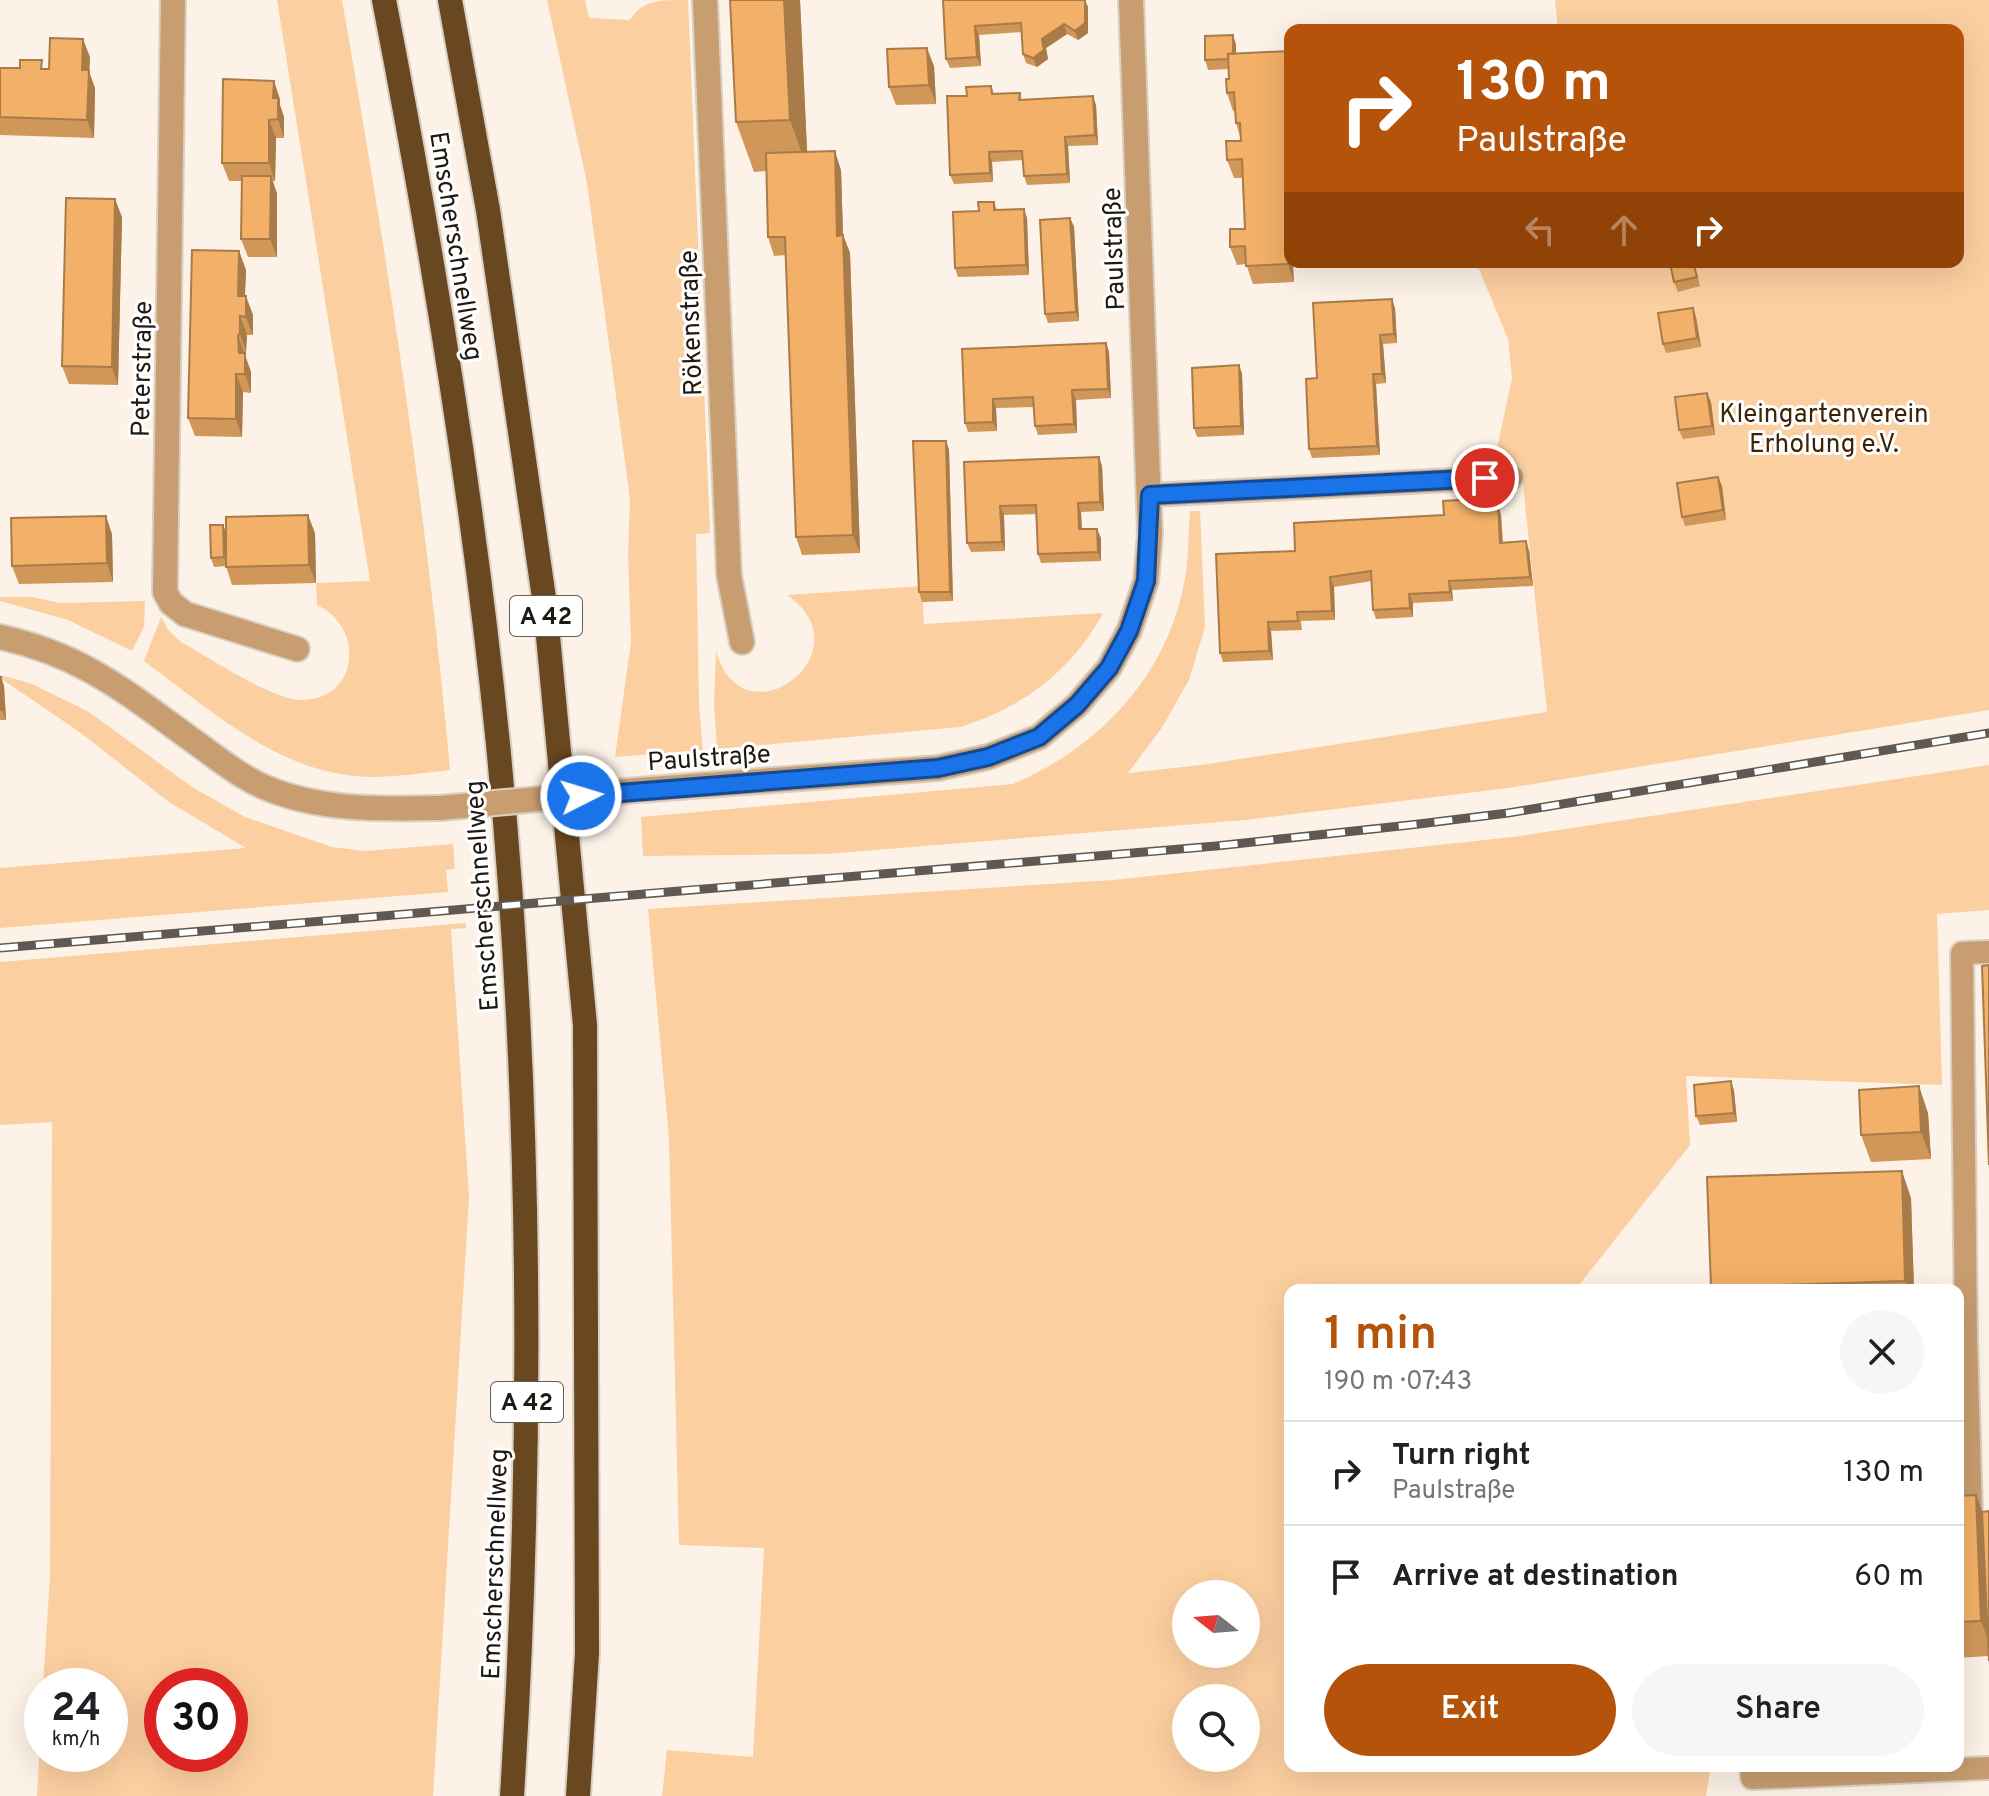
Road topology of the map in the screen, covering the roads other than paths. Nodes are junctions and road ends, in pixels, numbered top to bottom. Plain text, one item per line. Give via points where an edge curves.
1 (173, 0) edge
2 (384, 0) edge
3 (450, 0) edge
4 (705, 0) edge
5 (1131, 0) edge
6 (1512, 477) dead end
7 (1150, 495) junction
8 (0, 637) edge
9 (742, 642) dead end
10 (297, 649) dead end
11 (1989, 952) edge
12 (1962, 1284) edge
13 (1964, 1337) edge
14 (1989, 1337) edge
15 (1964, 1377) edge
16 (1964, 1517) edge
17 (1989, 1768) edge
18 (1964, 1769) edge
19 (1752, 1772) edge
20 (1894, 1772) edge
21 (512, 1796) edge
22 (578, 1796) edge

1 - 10 street, Peterstraße via 165,592 185,614
2 - 21 highway, Emscherschnellweg / A 42 via 422,197 472,515 498,746 518,1008 529,1320 522,1643
3 - 22 highway, Emscherschnellweg / A 42 via 488,210 545,605 585,1025 587,1653
4 - 9 street, Rökenstraße via 729,575
5 - 7 street, Paulstraße
6 - 7 lane
7 - 8 street, Paulstraße, bridge via 1146,581 1109,668 1039,737 988,757 938,768 440,808 364,809 317,803 264,787 87,667 51,650
11 - 12 lane via 1962,953
13 - 14 lane
15 - 16 lane via 1971,1516
17 - 18 lane
19 - 20 lane via 1752,1778

